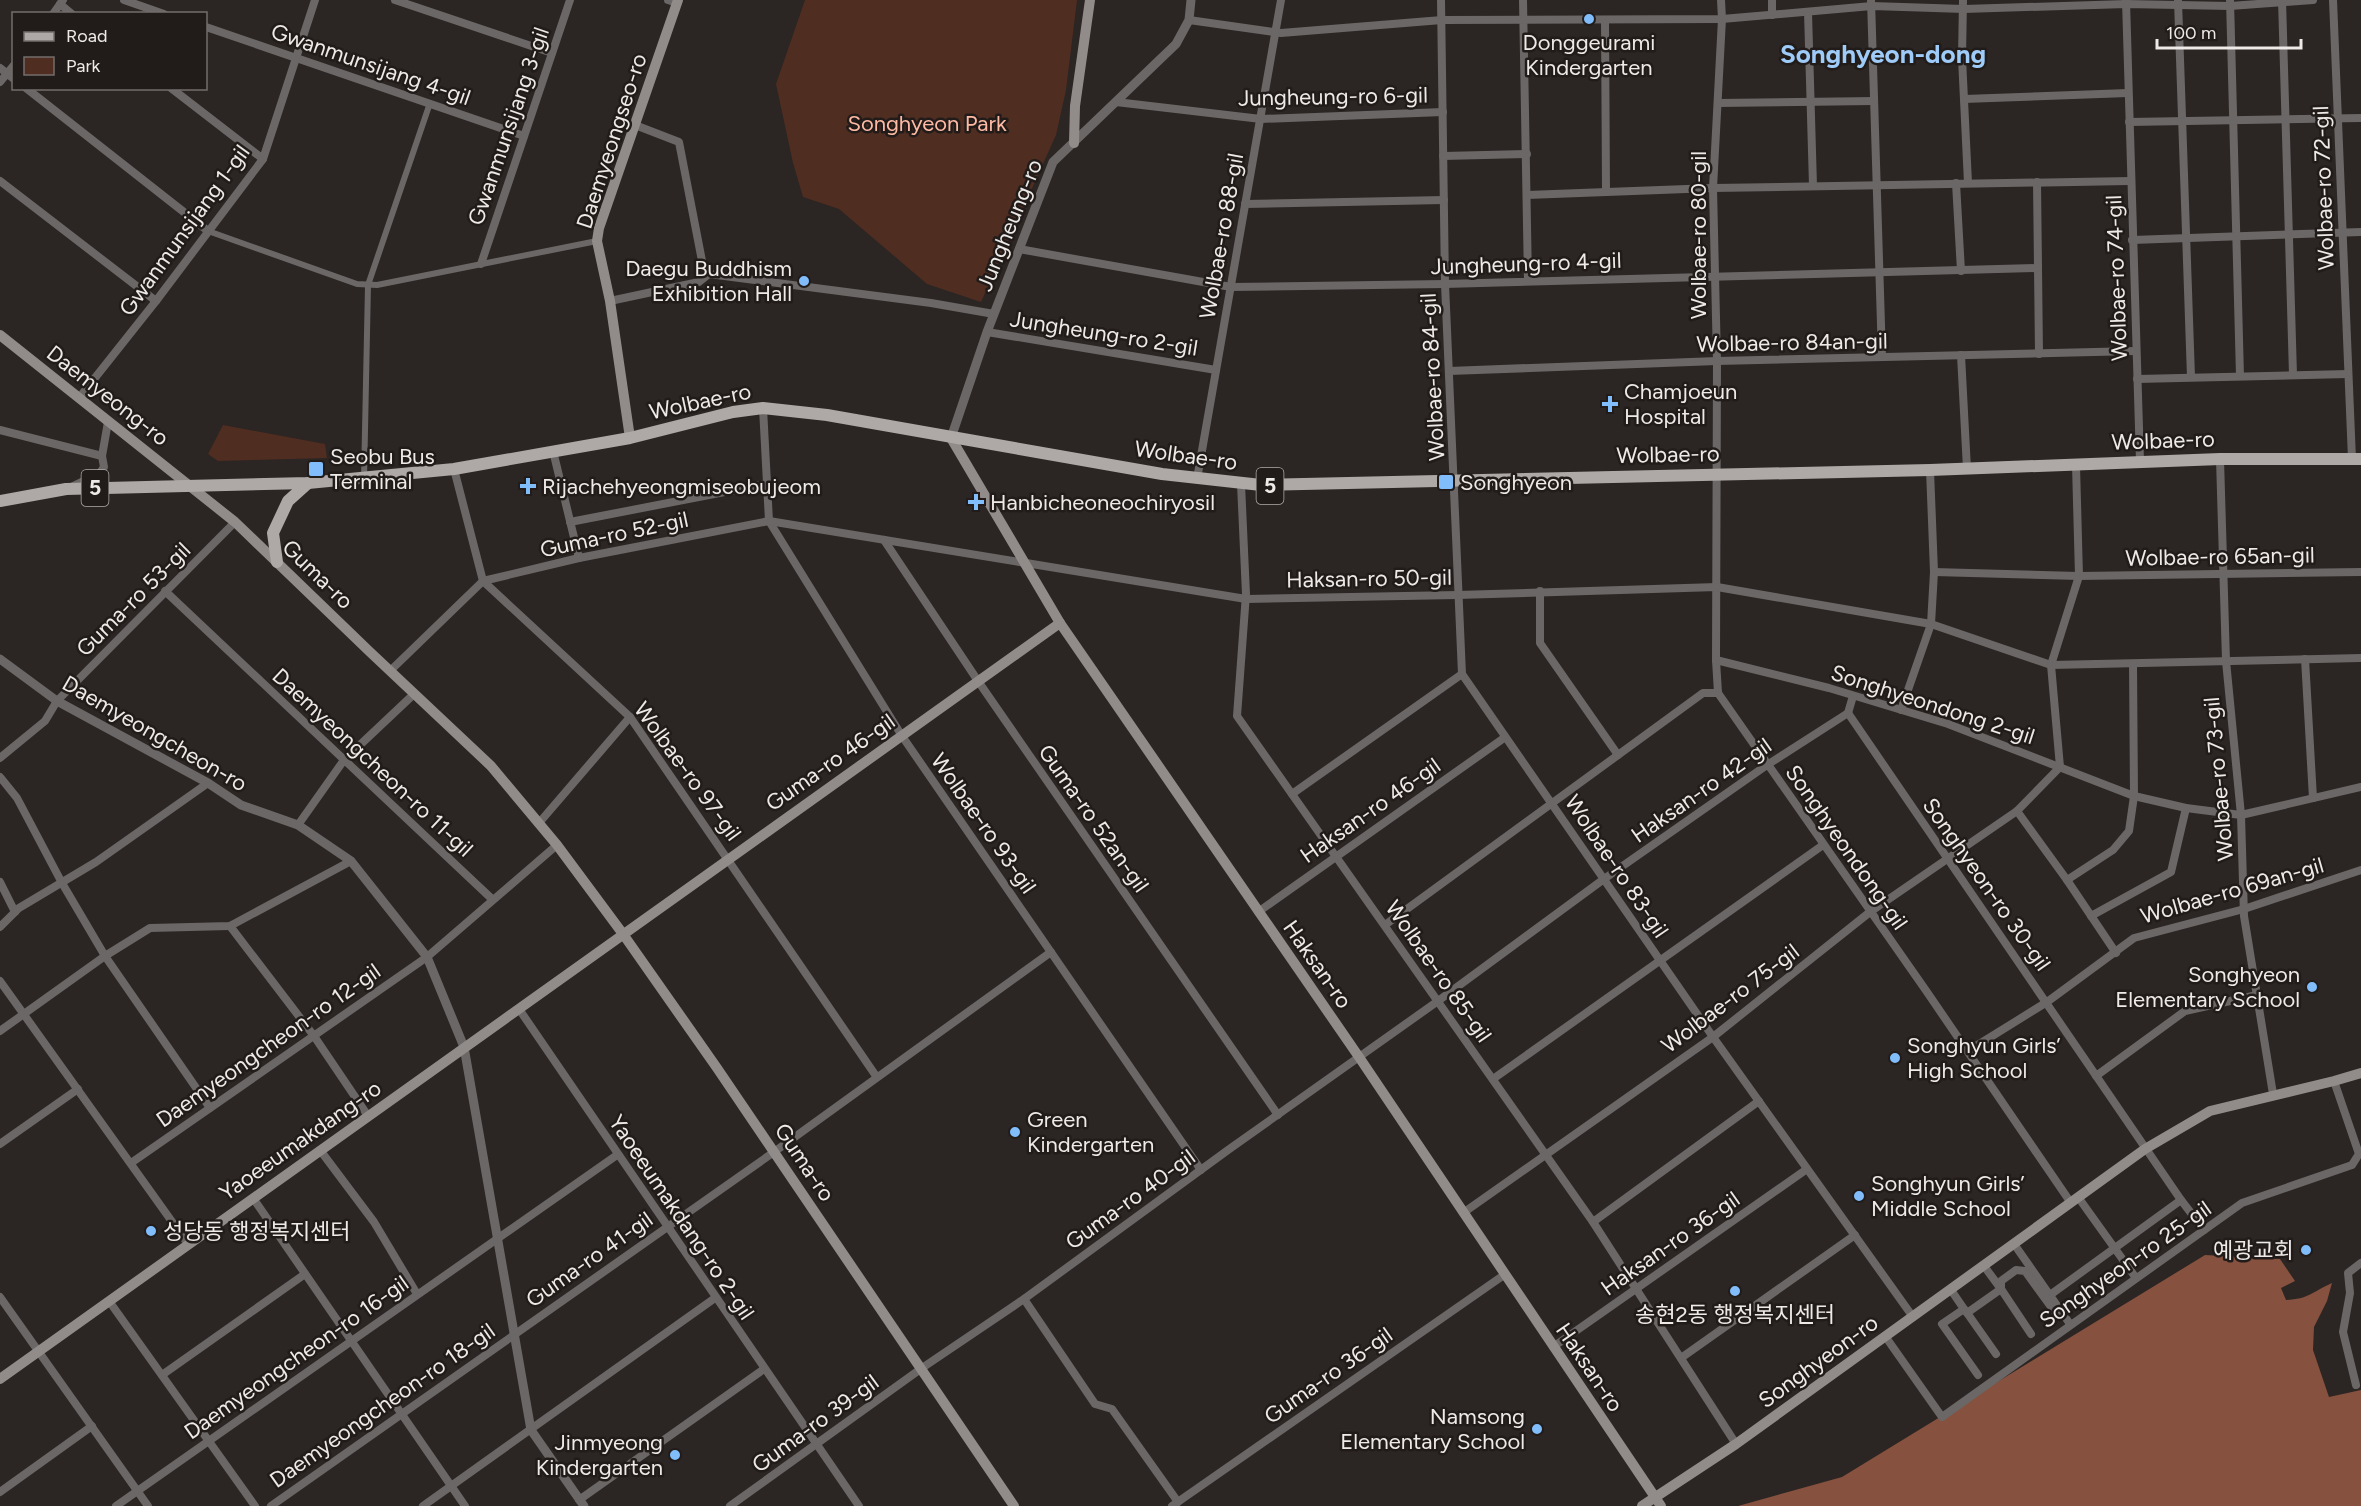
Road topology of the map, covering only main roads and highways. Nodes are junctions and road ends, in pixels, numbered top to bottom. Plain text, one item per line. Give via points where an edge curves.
1 (1090, 0) edge
2 (674, 1) edge
3 (1074, 142) road end
4 (0, 335) edge
5 (630, 438) junction
6 (951, 438) junction
7 (2356, 459) edge
8 (308, 483) junction
9 (192, 486) junction
10 (0, 501) edge
11 (277, 562) junction
12 (1060, 623) junction
13 (623, 934) junction
14 (2361, 1072) edge
15 (0, 1379) edge
16 (1658, 1502) edge
17 (1014, 1506) edge
18 (1642, 1506) edge

1 - 3 main road via 1075,106
2 - 5 main road, Daemyeongseo-ro via 597,241
4 - 9 main road, Daemyeong-ro
5 - 6 main road, Wolbae-ro / 5 via 763,408 827,415
5 - 8 main road, Wolbae-ro / 5 via 454,470
6 - 7 main road, Wolbae-ro / 5 via 1197,479 1281,486 2139,461
6 - 12 main road, Haksan-ro
8 - 9 main road, Wolbae-ro / 5
8 - 11 main road via 288,501 273,533
9 - 10 main road, 5 via 66,489
9 - 11 main road, Guma-ro
11 - 13 main road, Guma-ro via 491,766 557,845
12 - 13 main road, Guma-ro 46-gil
12 - 16 main road, Haksan-ro via 1359,1057
13 - 15 main road, Yaoeeumakdang-ro
13 - 17 main road, Guma-ro
14 - 16 main road, Songhyeon-ro via 2210,1111 2145,1149
16 - 18 main road, Songhyeon-ro

